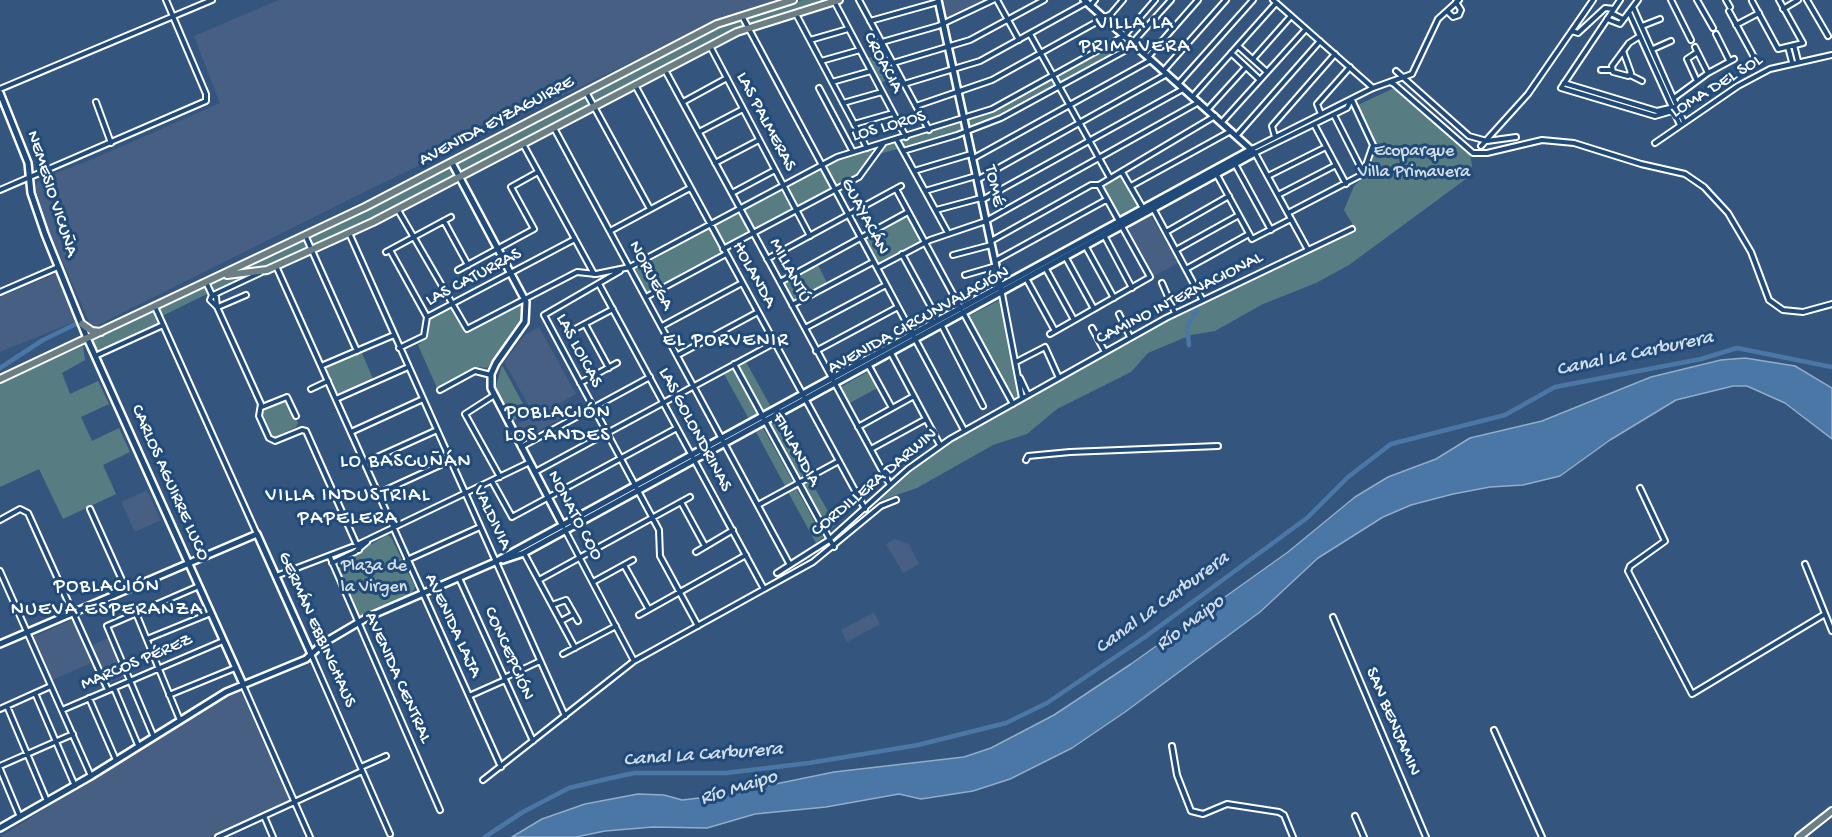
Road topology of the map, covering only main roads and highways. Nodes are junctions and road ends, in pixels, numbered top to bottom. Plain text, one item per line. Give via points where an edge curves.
1 (793, 0) edge
2 (836, 1) edge
3 (218, 276) junction
4 (82, 324) road end
5 (102, 332) junction
6 (0, 379) edge
7 (1832, 811) edge
8 (1799, 837) edge

1 - 3 main road, AVENIDA EYZAGUIRRE via 717,24 452,163
2 - 3 main road, AVENIDA EYZAGUIRRE via 749,27 349,234 267,270
3 - 5 main road, AVENIDA EYZAGUIRRE
4 - 5 main road
5 - 6 main road, AVENIDA EYZAGUIRRE
7 - 8 main road

